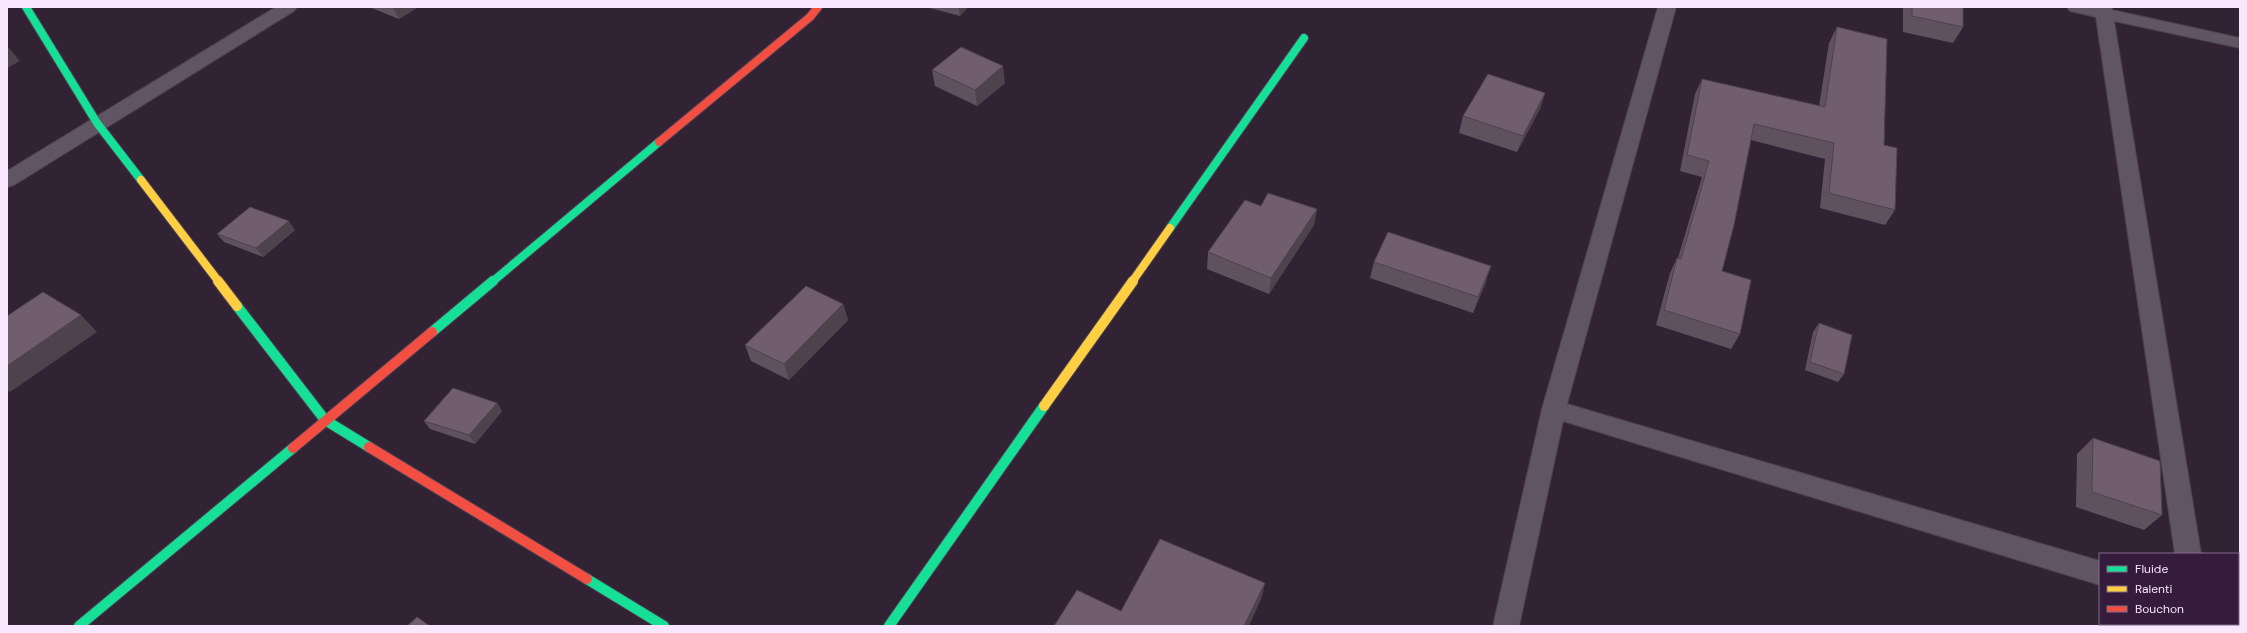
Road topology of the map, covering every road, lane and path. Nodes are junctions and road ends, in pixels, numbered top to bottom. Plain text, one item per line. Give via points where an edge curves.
1 (26, 7) edge
2 (288, 7) edge
3 (818, 7) edge
4 (1668, 7) edge
5 (2076, 7) edge
6 (2103, 10) edge
7 (1304, 38) dead end
8 (2240, 43) edge
9 (97, 123) junction
10 (7, 180) edge
11 (1554, 409) junction
12 (325, 420) junction
13 (2188, 553) edge
14 (2099, 573) edge
15 (79, 626) edge
16 (664, 626) edge
17 (889, 626) edge
18 (1506, 626) edge

1 - 9 street
2 - 9 street
3 - 12 street via 810,17
4 - 11 street
5 - 6 street
6 - 8 street
6 - 13 street
7 - 17 street
9 - 10 street
9 - 12 street
11 - 14 street
11 - 18 street
12 - 15 street
12 - 16 street

